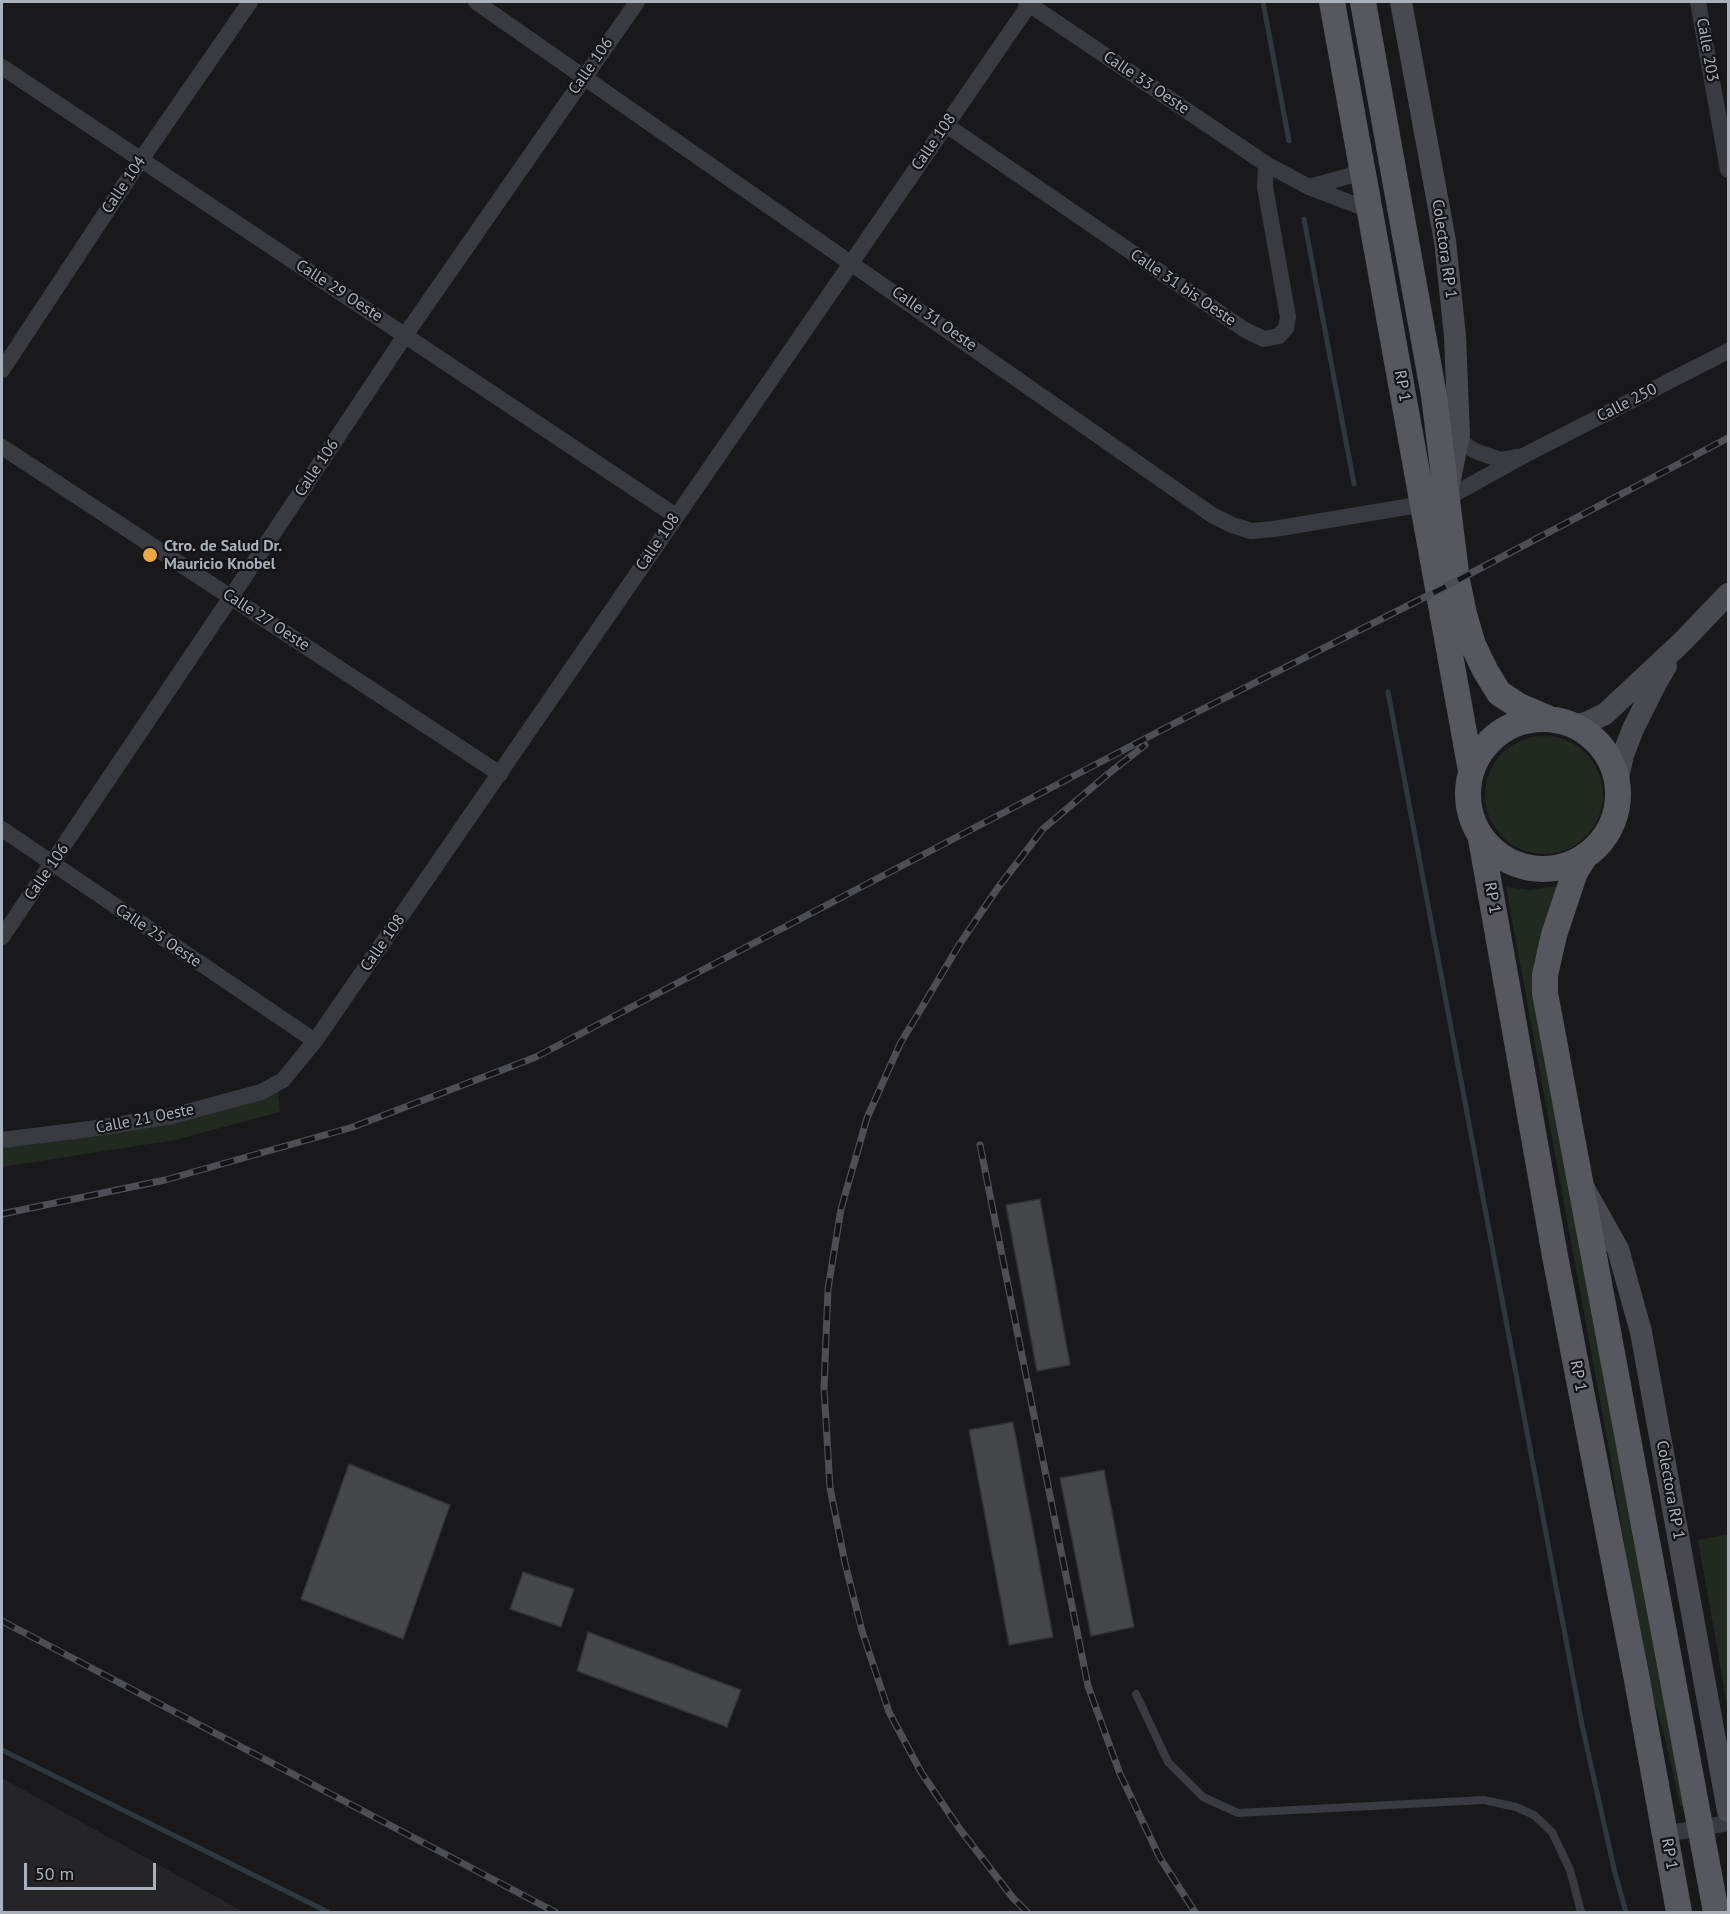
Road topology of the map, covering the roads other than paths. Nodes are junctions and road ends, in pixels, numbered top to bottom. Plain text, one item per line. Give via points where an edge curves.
1 (250, 2) edge
2 (476, 2) edge
3 (637, 2) edge
4 (1028, 2) edge
5 (1332, 2) edge
6 (1363, 2) edge
7 (1401, 2) edge
8 (1698, 2) edge
9 (2, 67) edge
10 (584, 75) junction
11 (946, 125) junction
12 (140, 160) junction
13 (1266, 164) junction
14 (1361, 166) junction
15 (1728, 170) edge
16 (1309, 187) junction
17 (1370, 212) junction
18 (851, 261) junction
19 (406, 334) junction
20 (1728, 351) edge
21 (2, 370) edge
22 (1459, 434) junction
23 (2, 447) edge
24 (1525, 455) junction
25 (1435, 501) junction
26 (676, 516) junction
27 (1728, 594) edge
28 (231, 597) junction
29 (1682, 642) junction
30 (1547, 718) junction
31 (1575, 725) junction
32 (1472, 771) junction
33 (500, 774) junction
34 (1617, 782) junction
35 (2, 829) edge
36 (1481, 839) junction
37 (1585, 856) junction
38 (52, 865) junction
39 (2, 937) edge
40 (315, 1041) junction
41 (283, 1080) joint
42 (2, 1140) edge
43 (1579, 1181) junction
44 (1136, 1694) dead end
45 (1728, 1811) edge
46 (1728, 1822) edge
47 (1700, 1828) junction
48 (1665, 1834) junction
49 (1581, 1912) edge
50 (1679, 1912) edge
51 (1716, 1912) edge

1 - 12 street, Calle 104
2 - 10 street, Calle 31 Oeste
3 - 10 street, Calle 106
4 - 11 street, Calle 108
4 - 13 street, Calle 33 Oeste
5 - 14 main road, RP 1
6 - 25 main road, RP 1 via 1434,396
7 - 22 main road, Colectora RP 1 via 1445,241 1455,336
8 - 15 street, Calle 203
9 - 12 street, Calle 29 Oeste
10 - 18 street, Calle 31 Oeste
10 - 19 street, Calle 106
11 - 13 street, Calle 31 bis Oeste via 1245,330 1264,339 1279,336 1288,317 1265,188
11 - 18 street, Calle 108
12 - 19 street, Calle 29 Oeste
12 - 21 street, Calle 104
13 - 16 street, Calle 33 Oeste
14 - 16 street via 1349,176
14 - 17 main road, RP 1
16 - 17 street, Calle 33 Oeste
17 - 25 main road, RP 1
18 - 25 street, Calle 31 Oeste via 1212,515 1232,525 1251,531 1274,530
18 - 26 street, Calle 108
19 - 26 street, Calle 29 Oeste
19 - 28 street, Calle 106
20 - 24 street, Calle 250
22 - 24 street, Calle 250 via 1465,445 1487,456 1501,460
22 - 25 main road, Colectora RP 1 via 1456,459
23 - 28 street, Calle 27 Oeste
24 - 25 street, Calle 250
25 - 30 main road, RP 1 via 1464,614 1481,662 1499,693
25 - 32 main road, RP 1
26 - 33 street, Calle 108
27 - 29 main road
28 - 33 street, Calle 27 Oeste
28 - 38 street, Calle 106
29 - 31 main road via 1605,714
29 - 34 main road via 1634,729
30 - 31 main road
30 - 32 main road via 1522,721 1500,732 1483,749
31 - 34 main road via 1602,747
32 - 36 main road via 1468,795
33 - 40 street, Calle 108
34 - 37 main road via 1617,807 1609,830 1597,849
35 - 38 street, Calle 25 Oeste
36 - 37 main road via 1503,858 1525,867 1550,869
36 - 48 main road, RP 1 via 1555,1256
37 - 43 main road via 1565,901 1545,975
38 - 39 street, Calle 106
38 - 40 street, Calle 25 Oeste
40 - 41 street, Calle 108
41 - 42 street, Calle 21 Oeste via 261,1092 172,1116
43 - 45 main road, Colectora RP 1 via 1618,1249 1641,1332
43 - 47 main road
44 - 49 lane via 1167,1762 1203,1797 1238,1813 1484,1800 1534,1815 1552,1832 1570,1870
46 - 47 street
47 - 48 street
47 - 51 main road
48 - 50 main road, RP 1

